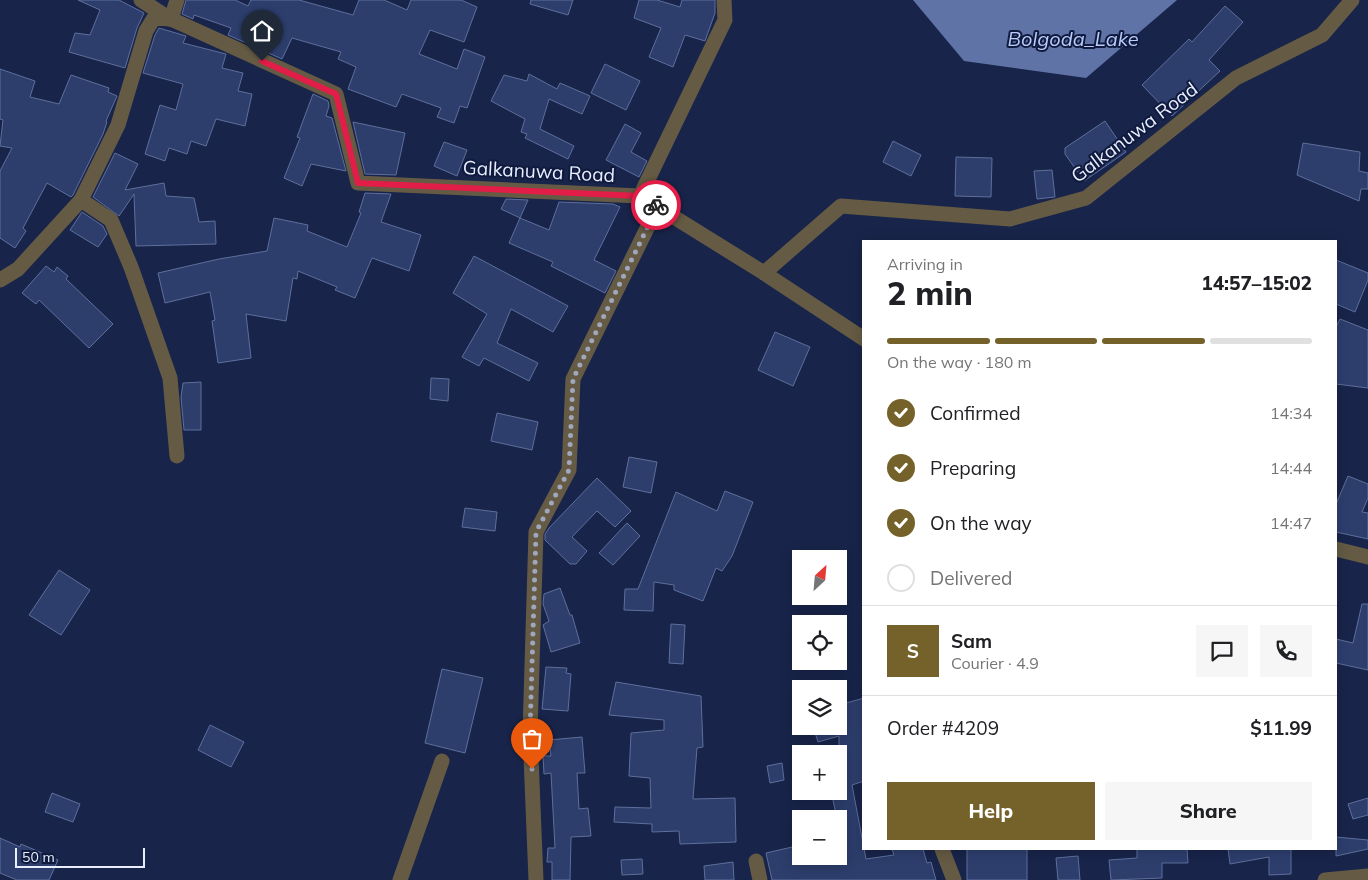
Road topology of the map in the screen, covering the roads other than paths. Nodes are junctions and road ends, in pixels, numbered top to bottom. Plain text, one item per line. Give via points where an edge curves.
1 (141, 0) edge
2 (177, 0) edge
3 (724, 0) edge
4 (1352, 0) edge
5 (171, 19) junction
6 (640, 196) junction
7 (81, 200) junction
8 (658, 206) junction
9 (764, 273) junction
10 (0, 280) edge
11 (862, 338) edge
12 (177, 456) dead end
13 (1337, 549) edge
14 (1368, 557) edge
15 (442, 761) dead end
16 (942, 850) edge
17 (756, 861) dead end
18 (1368, 876) edge
19 (400, 880) edge
20 (536, 880) edge
21 (760, 880) edge
22 (954, 880) edge
23 (1325, 880) edge

1 - 5 street
2 - 5 street
3 - 6 street via 725,20
4 - 9 street, Galkanuwa Road via 1322,35 1236,78 1086,198 1010,219 841,206
5 - 6 street, Galkanuwa Road via 336,94 358,183
5 - 7 street via 154,18 146,31 118,125
6 - 8 street, Galkanuwa Road
7 - 10 street via 18,269
7 - 12 street via 111,220 131,267 170,378
8 - 9 street, Galkanuwa Road
8 - 20 street via 573,379 569,470 536,532 530,732
9 - 11 street
13 - 14 street
15 - 19 street
16 - 22 street
17 - 21 street
18 - 23 street

